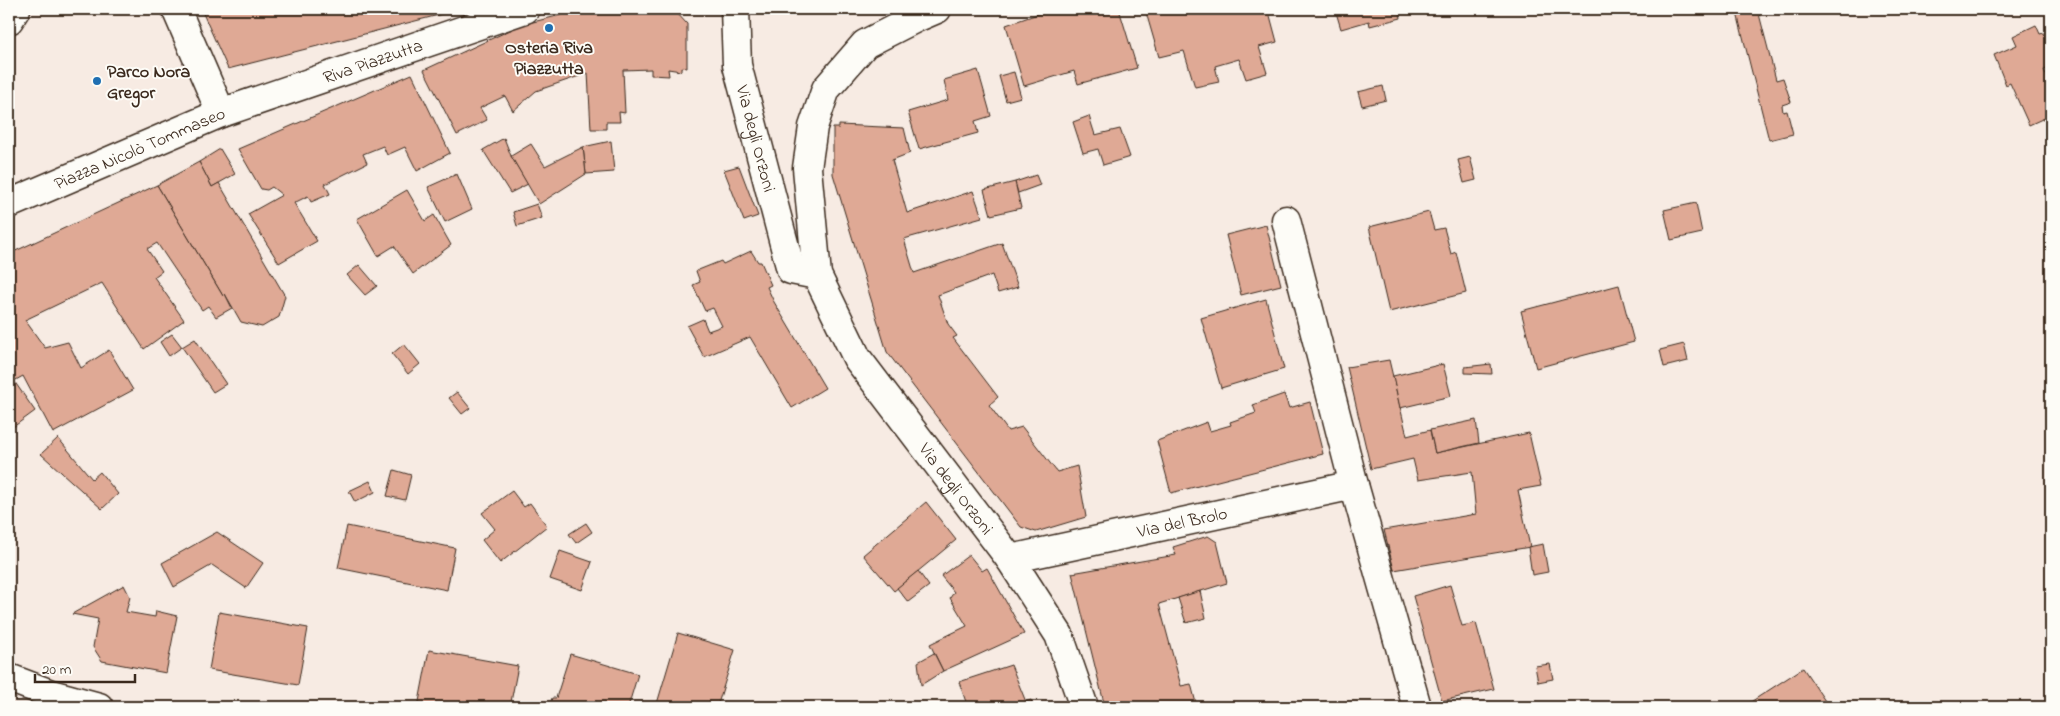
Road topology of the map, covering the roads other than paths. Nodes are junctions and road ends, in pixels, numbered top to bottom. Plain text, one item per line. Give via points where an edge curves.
1 (16, 9) edge
2 (176, 9) edge
3 (525, 9) edge
4 (735, 9) edge
5 (937, 9) edge
6 (9, 20) edge
7 (221, 113) junction
8 (9, 204) edge
9 (1286, 220) dead end
10 (818, 275) junction
11 (1354, 485) junction
12 (1010, 559) junction
13 (9, 678) edge
14 (46, 701) edge
15 (99, 707) edge
16 (1084, 707) edge
17 (1417, 707) edge

1 - 6 street
2 - 7 street, Piazza Nicolò Tommaseo
3 - 7 street, Riva Piazzutta
4 - 10 street, Via degli Orzoni via 737,64 791,270
5 - 10 street, Via degli Orzoni via 865,44 826,89 813,127 807,168
7 - 8 street, Piazza Nicolò Tommaseo
9 - 11 street
10 - 12 street, Via degli Orzoni via 857,358
11 - 12 street, Via del Brolo
11 - 17 street
12 - 16 street, Via degli Orzoni via 1059,635
13 - 14 street
14 - 15 street

